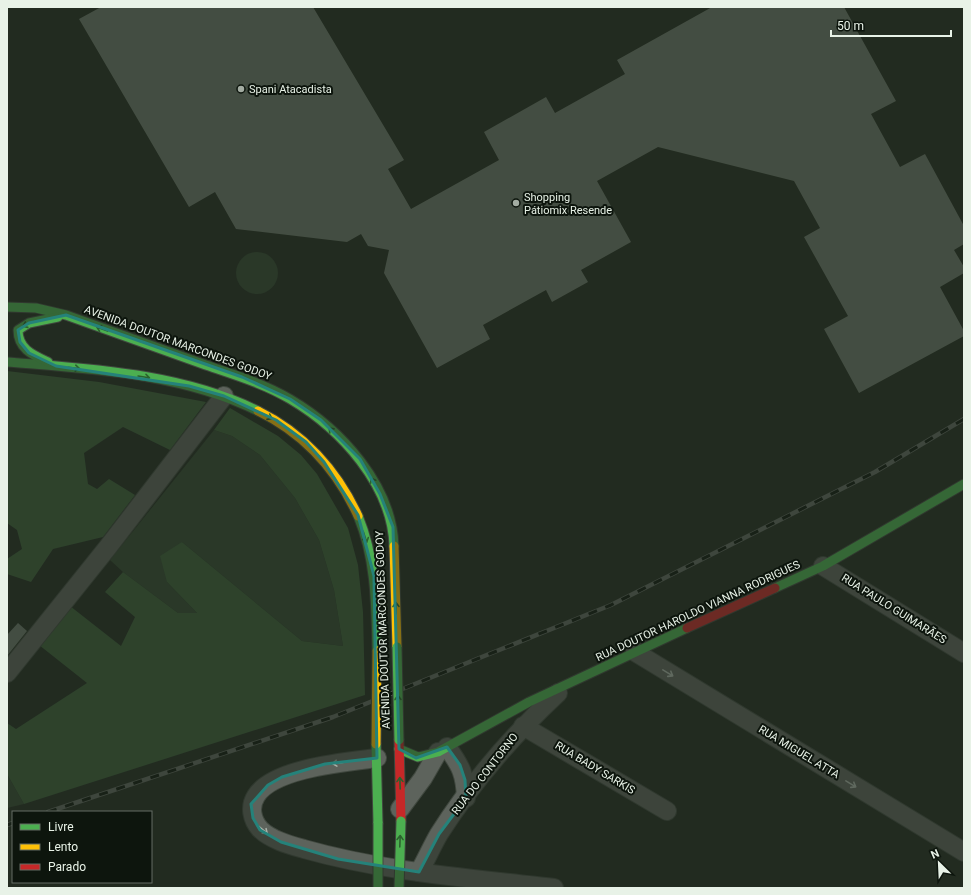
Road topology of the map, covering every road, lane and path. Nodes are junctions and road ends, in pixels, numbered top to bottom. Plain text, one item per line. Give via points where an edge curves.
1 (7, 307) edge
2 (66, 315) junction
3 (7, 362) edge
4 (56, 366) junction
5 (224, 396) junction
6 (964, 484) edge
7 (823, 566) junction
8 (635, 652) junction
9 (964, 653) edge
10 (7, 673) edge
11 (564, 687) junction
12 (523, 726) junction
13 (399, 745) junction
14 (443, 749) junction
15 (376, 751) junction
16 (466, 798) junction
17 (667, 811) dead end
18 (401, 815) junction
19 (964, 852) edge
20 (419, 872) junction
21 (378, 888) edge
22 (399, 888) edge
23 (554, 888) edge

1 - 2 main road, AVENIDA DOUTOR MARCONDES GODOY via 36,308
2 -> 4 main road via 29,323 18,330 20,342 28,353
13 -> 2 main road, AVENIDA DOUTOR MARCONDES GODOY, bridge via 393,527 380,494 360,460 321,420 290,399 258,384
3 - 4 main road, AVENIDA DOUTOR MARCONDES GODOY
4 -> 5 main road, AVENIDA DOUTOR MARCONDES GODOY via 145,378
5 - 10 street
5 -> 15 main road, AVENIDA DOUTOR MARCONDES GODOY, bridge via 276,420 306,442 344,489 358,515 374,576 377,651
6 - 7 main road, RUA DOUTOR HAROLDO VIANNA RODRIGUES
7 - 8 main road, RUA DOUTOR HAROLDO VIANNA RODRIGUES
7 - 9 street, RUA PAULO GUIMARÃES
8 - 11 main road, RUA DOUTOR HAROLDO VIANNA RODRIGUES
8 -> 19 street, RUA MIGUEL ATTA
11 - 12 street, RUA DO CONTORNO
11 - 14 main road, RUA DOUTOR HAROLDO VIANNA RODRIGUES via 528,702
12 - 16 street, RUA DO CONTORNO via 503,748
12 - 17 street, RUA BADY SARKIS
13 - 14 main road, RUA DOUTOR HAROLDO VIANNA RODRIGUES via 416,758 423,758
18 -> 13 main road, AVENIDA DOUTOR MARCONDES GODOY
14 - 16 street via 463,772
14 - 18 street
15 -> 20 street via 282,777 256,794 251,804 253,818 260,830 281,842 338,859
15 - 21 main road, AVENIDA DOUTOR MARCONDES GODOY, bridge
16 - 20 street, RUA DO CONTORNO via 439,834
22 -> 18 main road, AVENIDA DOUTOR MARCONDES GODOY, bridge
20 - 23 street

